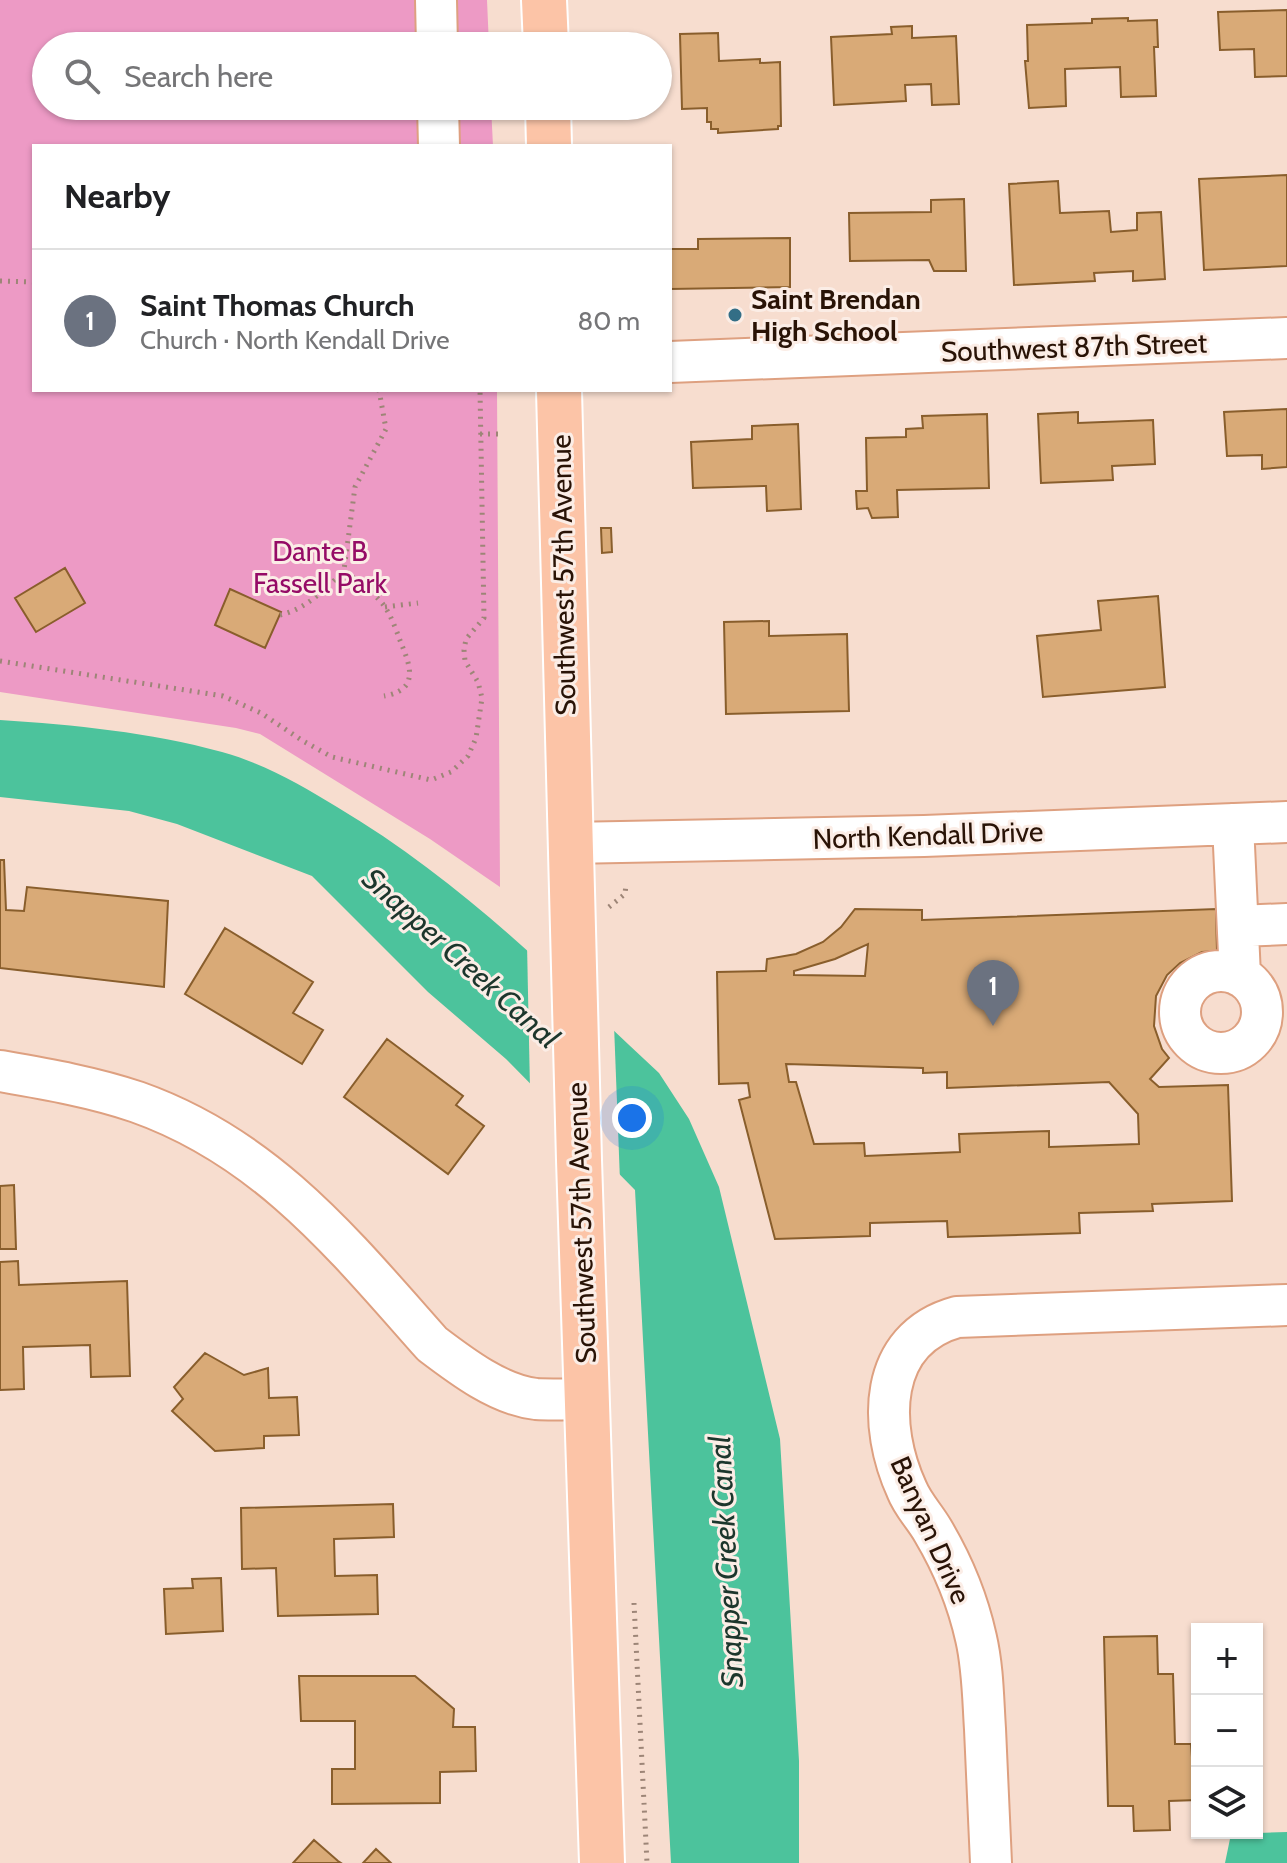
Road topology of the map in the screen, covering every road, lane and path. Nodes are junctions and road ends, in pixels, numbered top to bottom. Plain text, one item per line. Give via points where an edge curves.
1 (436, 0) edge
2 (544, 0) edge
3 (437, 32) edge
4 (545, 32) edge
5 (438, 120) edge
6 (548, 120) edge
7 (439, 144) edge
8 (549, 144) edge
9 (0, 281) edge
10 (32, 282) edge
11 (1287, 338) edge
12 (672, 362) edge
13 (379, 392) edge
14 (480, 392) edge
15 (559, 392) edge
16 (480, 434) junction
17 (504, 434) dead end
18 (344, 570) junction
19 (418, 603) dead end
20 (385, 607) junction
21 (280, 615) dead end
22 (0, 661) edge
23 (384, 696) dead end
24 (1287, 822) edge
25 (1233, 824) junction
26 (569, 843) junction
27 (1287, 924) edge
28 (1238, 926) junction
29 (1240, 976) junction
30 (1274, 1024) edge
31 (0, 1071) edge
32 (1287, 1305) edge
33 (587, 1399) junction
34 (602, 1863) edge
35 (991, 1863) edge

1 - 3 street
2 - 4 main road
5 - 7 street
6 - 8 main road
9 - 10 path
11 - 12 street, Southwest 87th Street
13 - 18 path via 386,429 355,487
14 - 16 path
15 - 26 main road, Southwest 57th Avenue
16 - 17 path
16 - 22 path via 484,618 472,629 464,650 478,682 482,709 468,756 445,775 426,780 332,757 223,696
18 - 20 path
18 - 21 path via 295,612
19 - 20 path
20 - 23 path via 410,673 401,690
24 - 25 street, North Kendall Drive
25 - 26 street, North Kendall Drive
25 - 28 street
26 - 33 main road, Southwest 57th Avenue
27 - 28 street
28 - 29 street
29 - 30 street via 1257,992
29 - 30 street via 1212,972 1189,987 1180,1013 1190,1039 1201,1048 1229,1052
31 - 33 street via 138,1102 237,1152 307,1208 432,1344 453,1360 519,1396
32 - 35 street, Banyan Drive via 957,1317 918,1337 901,1360 889,1396 894,1450 907,1491 952,1572 980,1660
33 - 34 main road, Southwest 57th Avenue

